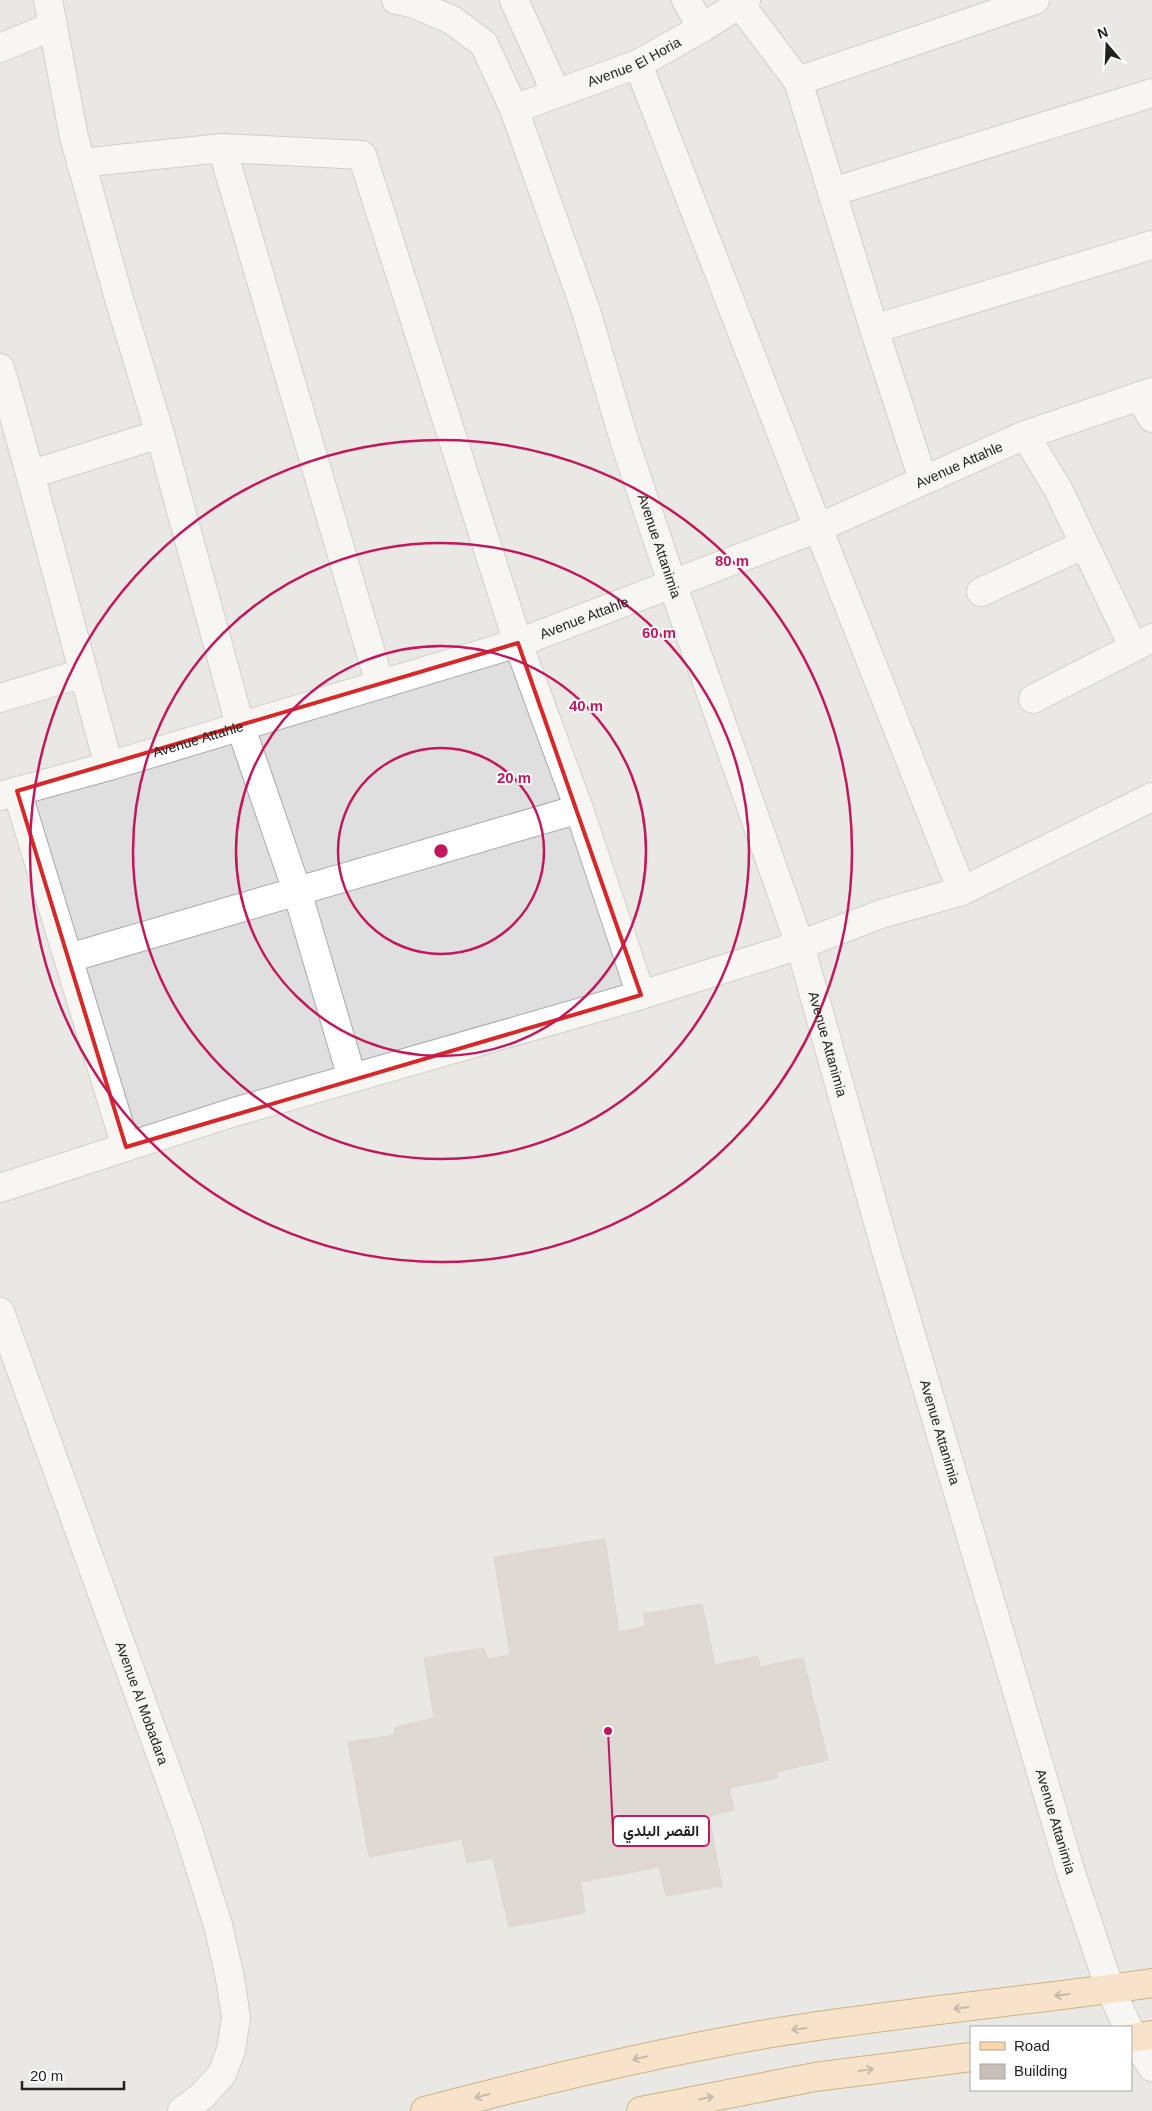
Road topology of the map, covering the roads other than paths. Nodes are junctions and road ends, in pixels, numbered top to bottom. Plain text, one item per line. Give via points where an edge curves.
1 (396, 0) edge
2 (514, 0) edge
3 (686, 0) edge
4 (1035, 0) edge
5 (743, 2) edge
6 (50, 13) edge
7 (702, 28) junction
8 (0, 48) edge
9 (638, 64) junction
10 (798, 81) junction
11 (556, 93) junction
12 (1152, 93) edge
13 (514, 109) junction
14 (222, 148) junction
15 (81, 163) junction
16 (832, 192) junction
17 (1152, 245) edge
18 (874, 329) junction
19 (0, 368) edge
20 (1148, 402) edge
21 (160, 434) junction
22 (1025, 435) junction
23 (32, 474) junction
24 (924, 480) junction
25 (818, 528) junction
26 (1083, 545) junction
27 (672, 583) junction
28 (980, 592) dead end
29 (1143, 642) edge
30 (518, 643) junction
31 (83, 673) junction
32 (380, 684) junction
33 (0, 698) edge
34 (1033, 699) dead end
35 (240, 726) junction
36 (109, 766) junction
37 (9, 793) edge
38 (1152, 797) edge
39 (579, 809) junction
40 (297, 891) junction
41 (962, 891) junction
42 (800, 945) junction
43 (68, 958) junction
44 (641, 995) junction
45 (352, 1078) junction
46 (126, 1147) junction
47 (0, 1188) edge
48 (0, 1312) edge
49 (1152, 1983) edge
50 (1110, 1989) junction
51 (1131, 2026) edge
52 (1135, 2034) edge
53 (970, 2056) edge
54 (1152, 2067) edge
55 (192, 2103) edge
56 (425, 2111) edge
57 (641, 2111) edge

1 - 13 street, Avenue Attanimia via 412,3 452,20 484,44
2 - 11 street
3 - 7 street
4 - 10 street
5 - 7 street, Avenue El Horia
5 - 10 street
6 - 8 street
6 - 15 street
7 - 9 street, Avenue El Horia
9 - 11 street, Avenue El Horia
9 - 25 street
10 - 16 street
11 - 13 street, Avenue El Horia
12 - 16 street
13 - 27 street, Avenue Attanimia via 586,310 625,443
14 - 15 street
14 - 30 street via 362,155
14 - 32 street
15 - 21 street
16 - 18 street
17 - 18 street
18 - 24 street
19 - 23 street
20 - 22 street, Avenue Attahle
21 - 23 street
21 - 35 street
22 - 24 street, Avenue Attahle
22 - 26 street via 1058,489
23 - 31 street
24 - 25 street, Avenue Attahle
25 - 27 street, Avenue Attahle
25 - 41 street
26 - 28 street
26 - 29 street
27 - 30 street, Avenue Attahle
27 - 42 street, Avenue Attanimia
29 - 34 street
30 - 32 street, Avenue Attahle
30 - 39 street
31 - 33 street
31 - 36 street
32 - 35 street, Avenue Attahle
35 - 36 street, Avenue Attahle
35 - 40 street
36 - 37 street, Avenue Attahle
37 - 43 street
38 - 41 street
39 - 40 street
39 - 44 street
40 - 43 street
40 - 45 street
41 - 42 street via 881,914
42 - 44 street
42 - 50 street, Avenue Attanimia via 885,1247 1068,1864
43 - 46 street
44 - 45 street
45 - 46 street
46 - 47 street
48 - 55 street, Avenue Al Mobadara via 186,1824 218,1925 236,2018 231,2050 222,2074
49 - 50 main road
50 - 51 street, Avenue Attanimia
50 -> 56 main road via 854,2022 677,2050
52 - 54 street, Avenue Attanimia
57 -> 53 main road via 815,2077

